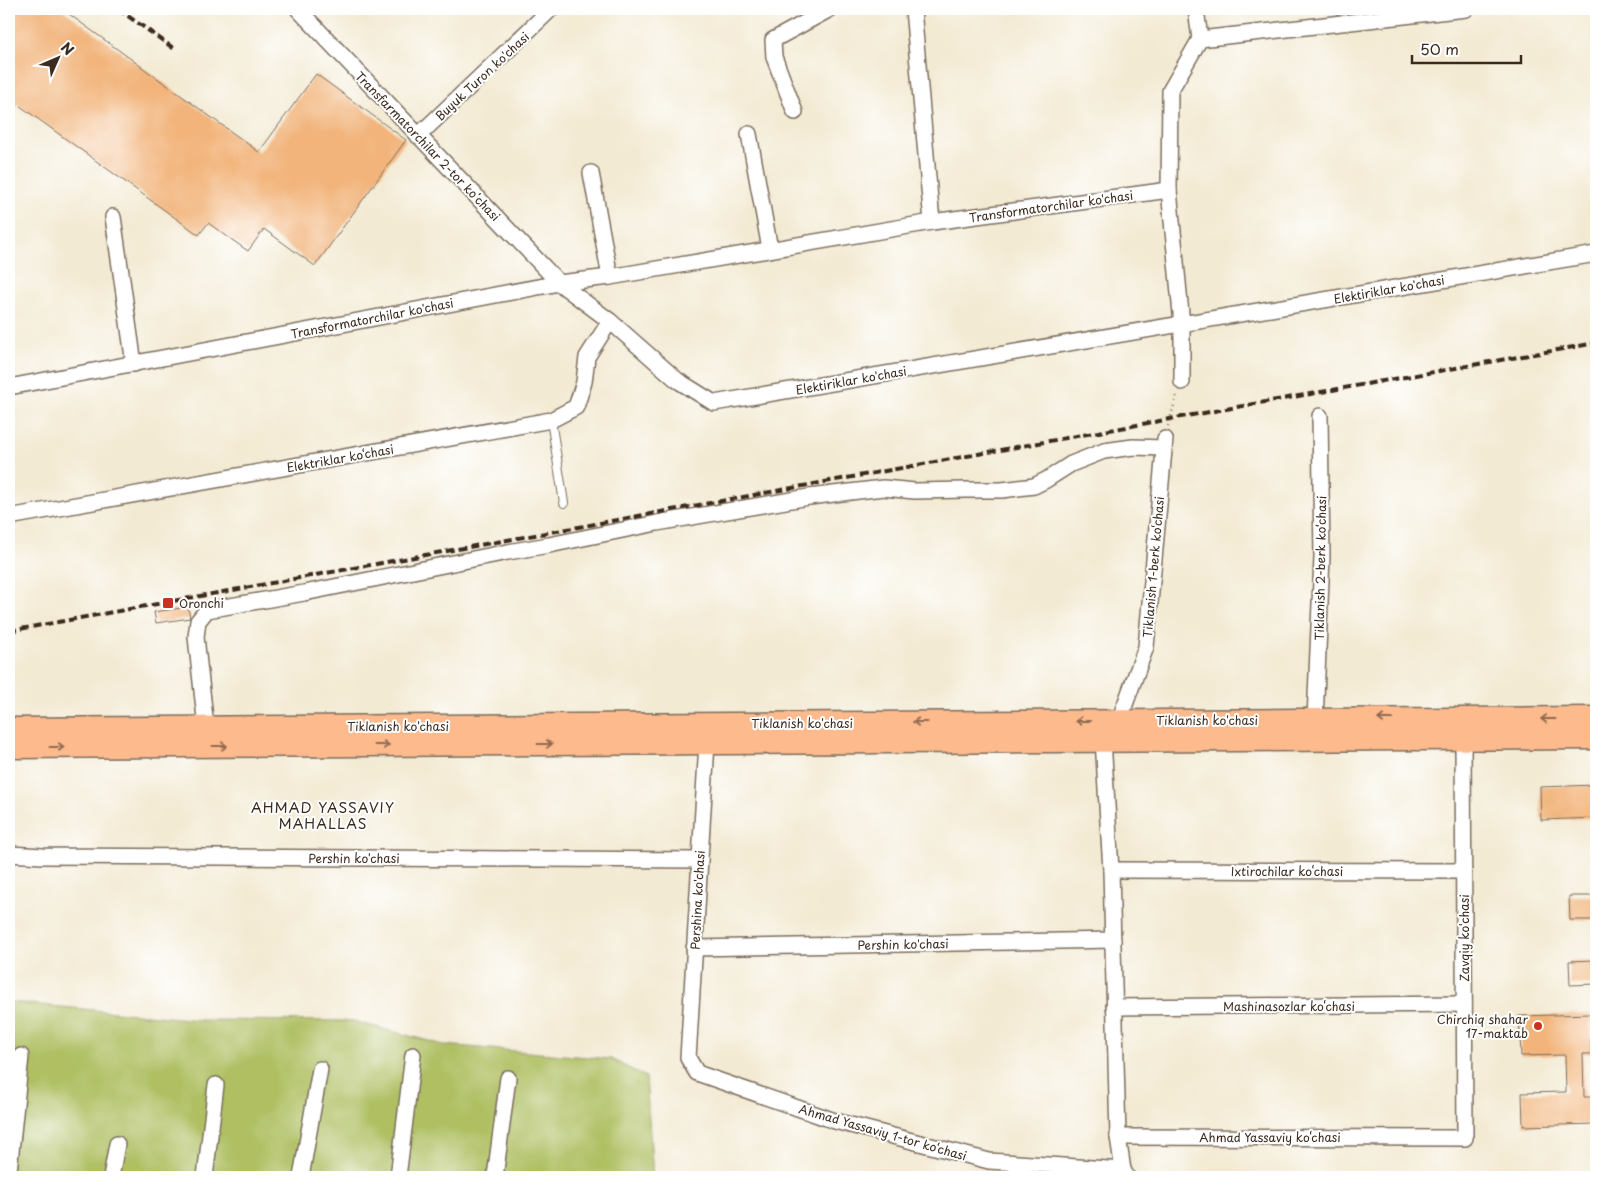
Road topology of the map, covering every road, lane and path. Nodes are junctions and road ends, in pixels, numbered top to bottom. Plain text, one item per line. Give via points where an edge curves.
1 (298, 9) edge
2 (830, 9) edge
3 (913, 9) edge
4 (1196, 9) edge
5 (1466, 9) edge
6 (544, 11) edge
7 (1200, 39) junction
8 (795, 112) dead end
9 (749, 134) dead end
10 (418, 136) junction
11 (590, 173) dead end
12 (1169, 190) junction
13 (113, 217) dead end
14 (932, 222) junction
15 (770, 249) junction
16 (1596, 254) edge
17 (610, 277) junction
18 (559, 283) junction
19 (610, 321) junction
20 (1182, 324) junction
21 (134, 364) junction
22 (1182, 382) dead end
23 (9, 387) edge
24 (1175, 403) dead end
25 (1320, 416) dead end
26 (551, 420) junction
27 (1164, 444) junction
28 (564, 503) dead end
29 (9, 518) edge
30 (1596, 718) edge
31 (1315, 720) junction
32 (1119, 721) junction
33 (206, 727) junction
34 (9, 728) edge
35 (1596, 738) edge
36 (1463, 739) junction
37 (1103, 740) junction
38 (706, 743) junction
39 (9, 747) edge
40 (9, 854) edge
41 (700, 860) junction
42 (1111, 870) junction
43 (1464, 871) junction
44 (1113, 940) junction
45 (694, 948) junction
46 (1464, 1004) junction
47 (1114, 1007) junction
48 (413, 1055) dead end
49 (21, 1056) dead end
50 (688, 1058) joint
51 (320, 1069) dead end
52 (508, 1078) dead end
53 (216, 1085) dead end
54 (1118, 1137) junction
55 (1465, 1138) joint
56 (117, 1144) dead end
57 (9, 1171) edge
58 (1125, 1174) edge
59 (111, 1177) edge
60 (205, 1177) edge
61 (301, 1177) edge
62 (398, 1177) edge
63 (495, 1177) edge

1 - 10 street, Transfarmatorchilar 2-tor koʻchasi
2 - 8 street via 774,40 774,57
3 - 14 street
4 - 7 street
5 - 7 street
6 - 10 street, Buyuk Turon ko'chasi
7 - 12 street via 1170,91
9 - 15 street
10 - 18 street, Transfarmatorchilar 2-tor koʻchasi
11 - 17 street
12 - 14 street, Transformatorchilar ko'chasi
12 - 20 street
13 - 21 street
14 - 15 street, Transformatorchilar ko'chasi
15 - 17 street, Transformatorchilar ko'chasi
16 - 20 street, Elektiriklar ko'chasi
17 - 18 street, Transformatorchilar ko'chasi
18 - 19 street, Elektiriklar ko'chasi
18 - 21 street, Transformatorchilar ko'chasi
19 - 20 street, Elektiriklar ko'chasi via 678,380 714,403
19 - 26 street, Elektriklar ko‘chasi via 587,357 576,407
20 - 22 street
21 - 23 street, Transformatorchilar ko'chasi
24 - 27 path
25 - 31 street, Tiklanish 2-berk ko‘chasi via 1322,557
26 - 28 lane
26 - 29 street, Elektriklar ko‘chasi
27 - 32 street, Tiklanish 1-berk ko‘chasi via 1146,647
27 - 33 street via 1104,450 1034,486 1002,490 883,488 799,499 657,523 207,610 198,621 196,637
30 -> 31 main road, Tiklanish ko'chasi
31 - 32 main road, Tiklanish ko'chasi
32 -> 33 main road, Tiklanish ko'chasi
32 - 37 main road
33 - 34 main road, Tiklanish ko'chasi
35 - 36 main road
36 - 37 main road
36 - 43 street, Zavqiy ko'chasi
37 - 38 main road
37 - 42 street
39 -> 38 main road
38 - 41 street, Pershina ko'chasi
40 - 41 street, Pershin ko'chasi
41 - 45 street, Pershina ko'chasi
42 - 43 street, Ixtirochilar ko‘chasi
42 - 44 street
43 - 46 street, Zavqiy ko'chasi
44 - 45 street, Pershin ko'chasi
44 - 47 street
45 - 50 street, Pershina ko'chasi
46 - 47 street, Mashinasozlar ko‘chasi
46 - 55 street, Zavqiy ko'chasi
47 - 54 street
48 - 62 street
49 - 57 street
50 - 58 street, Ahmad Yassaviy 1-tor ko‘chasi via 697,1073 835,1121 989,1162
51 - 61 street
52 - 63 street
53 - 60 street
54 - 55 street, Ahmad Yassaviy ko‘chasi
54 - 58 street
56 - 59 street

